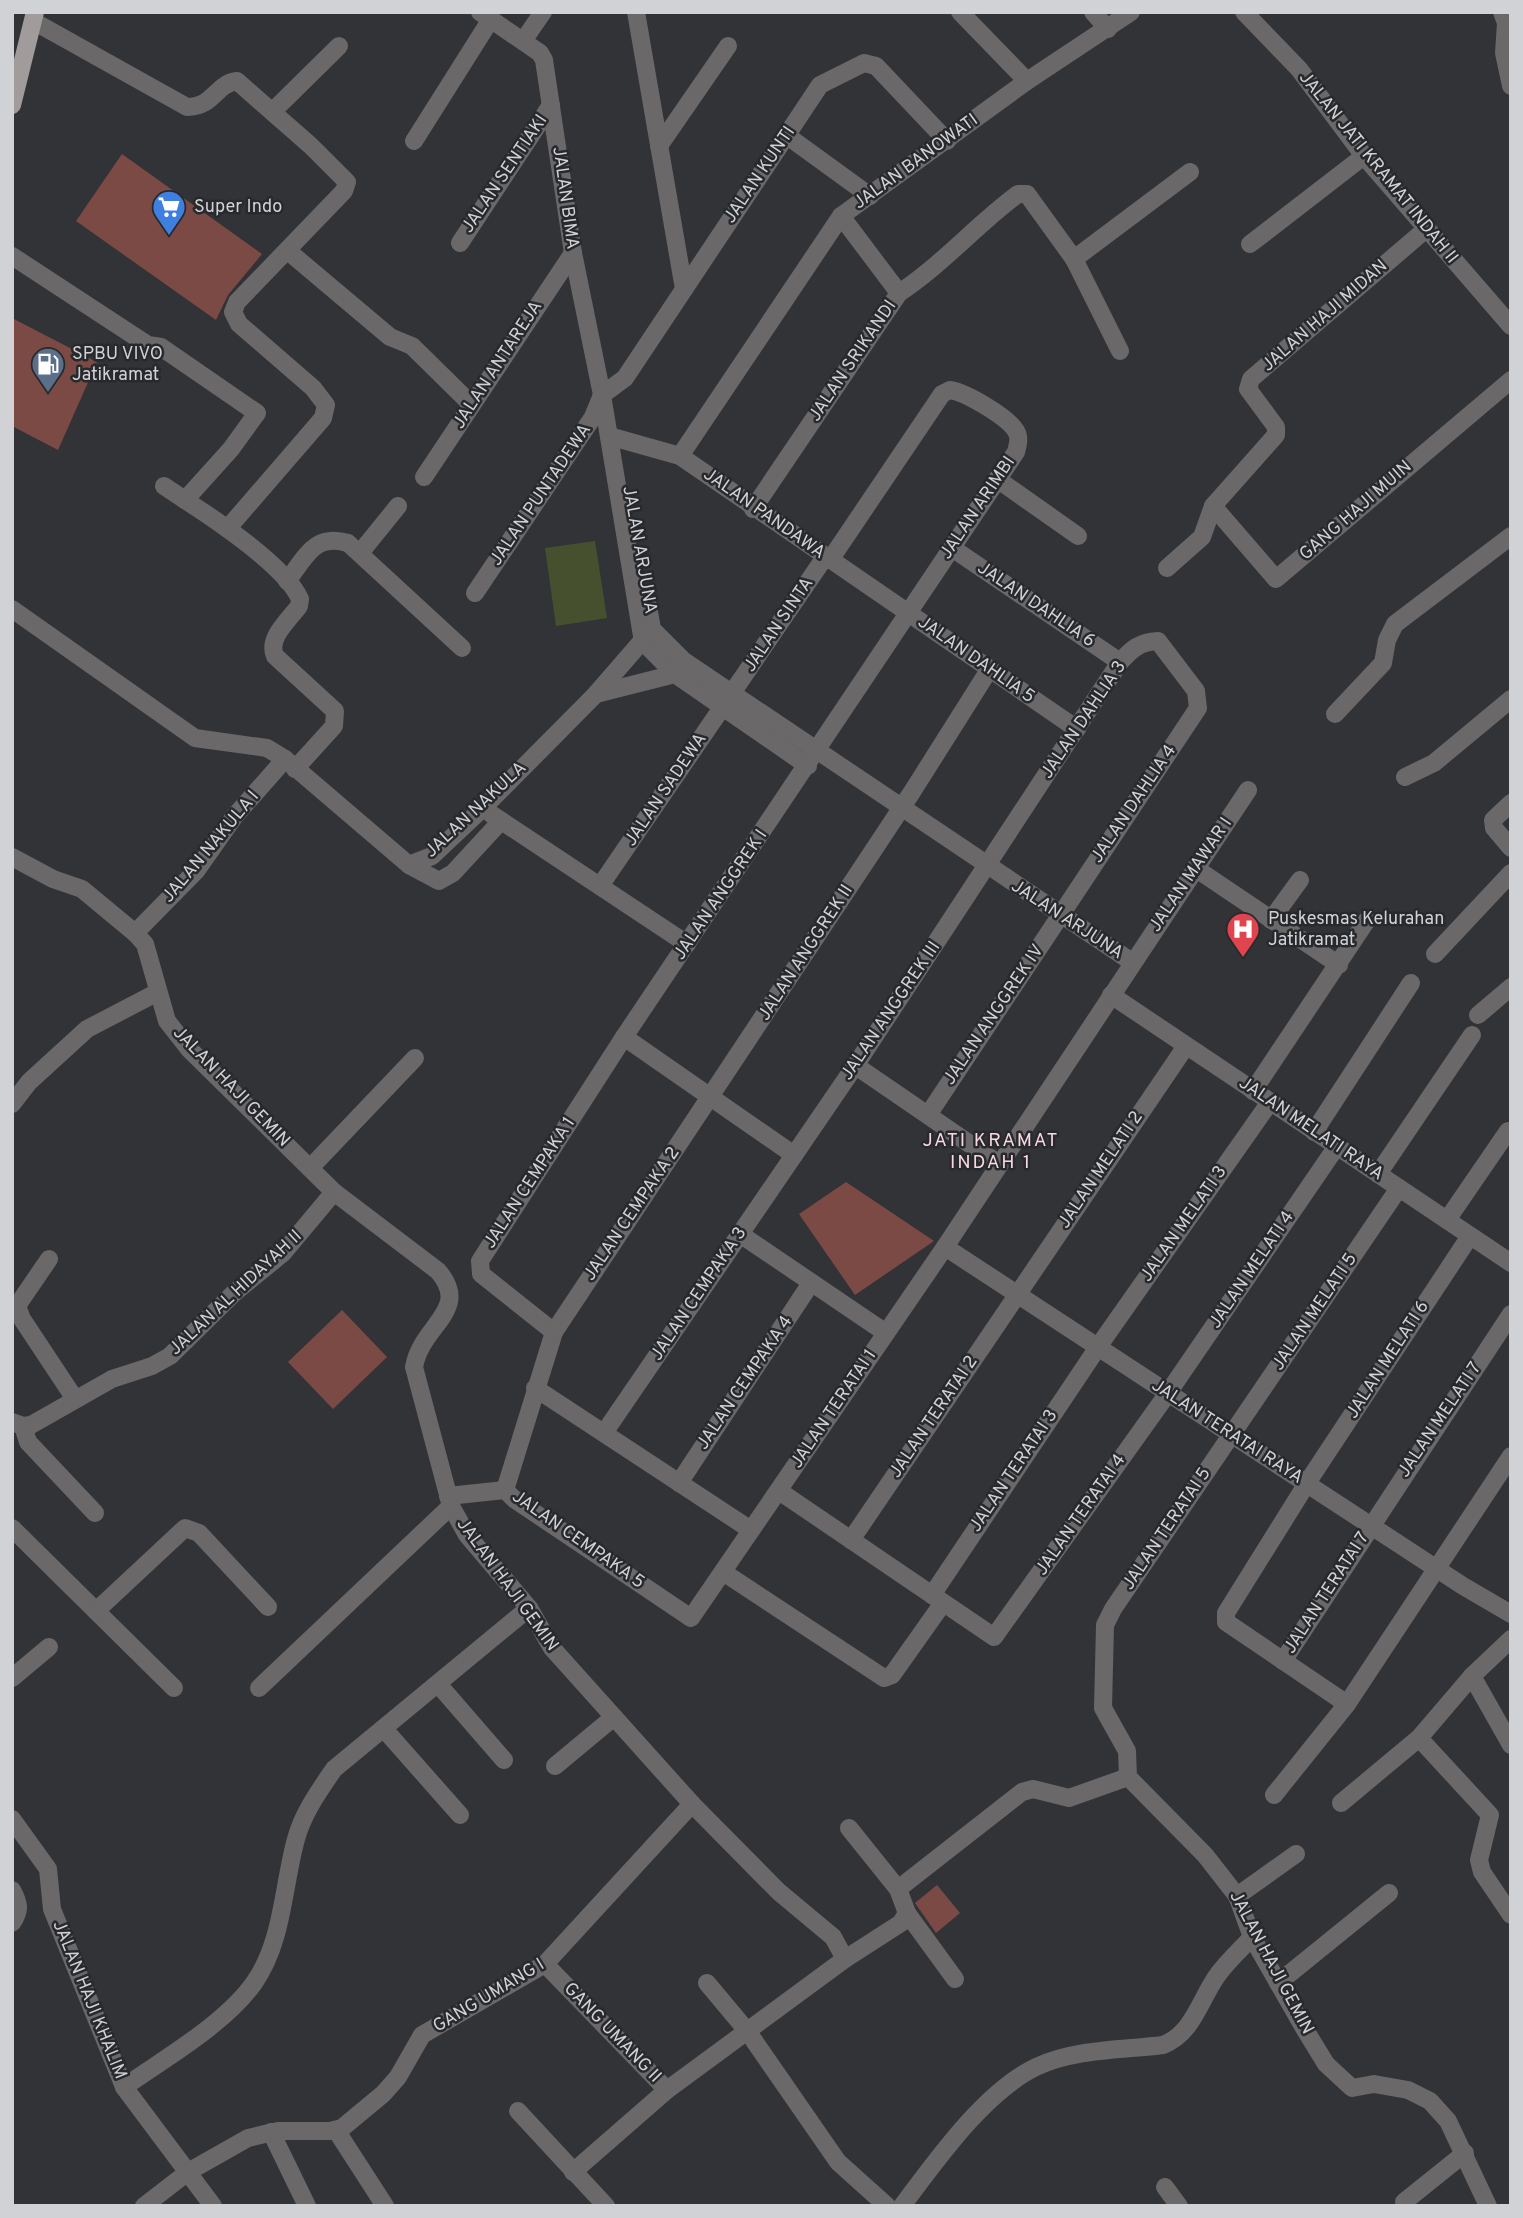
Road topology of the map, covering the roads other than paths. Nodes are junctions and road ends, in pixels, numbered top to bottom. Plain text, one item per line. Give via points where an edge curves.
1 (543, 12) edge
2 (636, 12) edge
3 (960, 12) edge
4 (1131, 12) edge
5 (1244, 12) edge
6 (1502, 12) edge
7 (485, 16) edge
8 (34, 17) edge
9 (1103, 19) edge
10 (523, 41) junction
11 (339, 46) dead end
12 (727, 46) dead end
13 (1027, 81) junction
14 (1511, 86) edge
15 (12, 104) edge
16 (551, 105) junction
17 (273, 111) junction
18 (786, 135) junction
19 (414, 141) dead end
20 (947, 141) junction
21 (659, 146) junction
22 (1364, 156) junction
23 (1190, 172) dead end
24 (870, 195) junction
25 (841, 216) junction
26 (1425, 230) junction
27 (460, 243) dead end
28 (1250, 244) dead end
29 (288, 251) junction
30 (573, 253) junction
31 (12, 256) edge
32 (1074, 259) junction
33 (684, 289) junction
34 (899, 293) junction
35 (1511, 326) edge
36 (1120, 351) dead end
37 (1511, 380) edge
38 (602, 395) junction
39 (472, 405) junction
40 (605, 414) joint
41 (614, 437) junction
42 (680, 456) junction
43 (424, 477) dead end
44 (997, 479) junction
45 (164, 486) dead end
46 (185, 500) junction
47 (398, 506) dead end
48 (1213, 506) junction
49 (753, 509) junction
50 (228, 528) junction
51 (1078, 536) dead end
52 (1511, 536) edge
53 (952, 548) junction
54 (360, 553) junction
55 (828, 558) junction
56 (1167, 568) dead end
57 (287, 581) junction
58 (475, 593) dead end
59 (12, 610) edge
60 (909, 614) junction
61 (647, 635) junction
62 (462, 648) dead end
63 (1120, 662) junction
64 (680, 667) junction
65 (989, 670) junction
66 (1195, 691) joint
67 (596, 694) junction
68 (1511, 699) edge
69 (728, 700) junction
70 (1335, 714) dead end
71 (1077, 729) junction
72 (813, 759) junction
73 (290, 764) junction
74 (1405, 777) dead end
75 (1248, 790) dead end
76 (1511, 803) edge
77 (483, 808) junction
78 (900, 809) junction
79 (501, 821) junction
80 (1511, 848) edge
81 (12, 857) edge
82 (409, 865) junction
83 (987, 867) junction
84 (1195, 868) junction
85 (1511, 873) edge
86 (1300, 880) dead end
87 (600, 886) junction
88 (1060, 915) junction
89 (1271, 920) junction
90 (1367, 920) dead end
91 (135, 933) junction
92 (687, 944) junction
93 (1435, 954) dead end
94 (1132, 962) junction
95 (1339, 965) junction
96 (1411, 983) dead end
97 (1511, 987) edge
98 (158, 992) junction
99 (1111, 995) junction
100 (1478, 1014) dead end
101 (1472, 1035) dead end
102 (624, 1037) junction
103 (1186, 1046) junction
104 (415, 1058) dead end
105 (856, 1066) junction
106 (1253, 1090) junction
107 (711, 1097) junction
108 (1270, 1102) junction
109 (12, 1104) edge
110 (928, 1115) junction
111 (1508, 1131) dead end
112 (1314, 1132) junction
113 (1336, 1146) junction
114 (794, 1155) junction
115 (999, 1164) junction
116 (310, 1168) junction
117 (1378, 1174) junction
118 (1399, 1188) junction
119 (334, 1192) junction
120 (1447, 1220) junction
121 (740, 1234) junction
122 (1469, 1236) junction
123 (945, 1247) junction
124 (49, 1259) dead end
125 (1511, 1263) edge
126 (811, 1283) junction
127 (1016, 1294) junction
128 (1511, 1314) edge
129 (554, 1332) junction
130 (886, 1333) junction
131 (1098, 1347) junction
132 (535, 1388) junction
133 (1168, 1393) junction
134 (75, 1399) junction
135 (18, 1424) edge
136 (604, 1433) junction
137 (1231, 1434) junction
138 (1511, 1456) edge
139 (679, 1483) junction
140 (1306, 1484) junction
141 (505, 1490) junction
142 (779, 1491) junction
143 (450, 1501) junction
144 (95, 1513) dead end
145 (1370, 1525) junction
146 (12, 1528) edge
147 (751, 1530) junction
148 (851, 1540) junction
149 (1437, 1569) junction
150 (723, 1572) junction
151 (937, 1599) junction
152 (268, 1607) dead end
153 (528, 1608) junction
154 (96, 1611) junction
155 (1511, 1614) edge
156 (1511, 1639) edge
157 (49, 1647) dead end
158 (1283, 1661) junction
159 (1472, 1675) junction
160 (12, 1678) edge
161 (438, 1684) junction
162 (174, 1688) dead end
163 (259, 1688) dead end
164 (1347, 1704) junction
165 (614, 1717) junction
166 (384, 1729) junction
167 (1419, 1738) junction
168 (1511, 1745) edge
169 (504, 1760) dead end
170 (555, 1766) dead end
171 (1128, 1777) junction
172 (1274, 1795) dead end
173 (1341, 1803) dead end
174 (692, 1804) junction
175 (460, 1815) dead end
176 (12, 1819) edge
177 (849, 1828) dead end
178 (1296, 1854) dead end
179 (898, 1889) junction
180 (12, 1890) edge
181 (1389, 1893) dead end
182 (1237, 1896) junction
183 (1509, 1909) edge
184 (907, 1913) junction
185 (12, 1923) edge
186 (1252, 1937) junction
187 (845, 1959) junction
188 (545, 1964) junction
189 (955, 1979) dead end
190 (706, 1983) dead end
191 (1278, 1983) junction
192 (748, 2032) junction
193 (124, 2087) junction
194 (667, 2090) junction
195 (518, 2111) dead end
196 (336, 2130) junction
197 (271, 2132) junction
198 (1465, 2153) junction
199 (188, 2172) junction
200 (573, 2172) junction
201 (1165, 2187) dead end
202 (1404, 2202) dead end
203 (144, 2206) edge
204 (213, 2206) edge
205 (307, 2206) edge
206 (385, 2206) edge
207 (606, 2206) edge
208 (887, 2206) edge
209 (902, 2206) edge
210 (1180, 2206) edge
211 (1488, 2206) edge

1 - 10 street
2 - 21 street
3 - 13 street
4 - 9 street, JALAN BANOWATI
5 - 22 street, JALAN JATI KRAMAT INDAH II via 1299,69
6 - 14 street
7 - 10 street, JALAN BIMA
7 - 19 street
8 - 15 main road
8 - 17 street via 187,107 208,103 228,82 237,81
9 - 13 street, JALAN BANOWATI via 1089,39
10 - 16 street, JALAN BIMA via 544,60
11 - 17 street
12 - 21 street
13 - 20 street, JALAN BANOWATI
16 - 27 street, JALAN SENTIAKI
16 - 30 street, JALAN BIMA
17 - 29 street via 347,182 344,191
18 - 20 street, JALAN KUNTI via 820,85 864,63 876,66
18 - 24 street
18 - 33 street, JALAN KUNTI
20 - 24 street, JALAN BANOWATI
21 - 33 street
22 - 26 street, JALAN JATI KRAMAT INDAH II
22 - 28 street
23 - 32 street
24 - 25 street, JALAN BANOWATI
25 - 34 street, JALAN SRIKANDI
25 - 42 street, JALAN BANOWATI
26 - 35 street, JALAN JATI KRAMAT INDAH II
26 - 48 street, JALAN HAJI MIDAN via 1251,379 1248,389 1276,427 1276,435
29 - 39 street via 390,337 412,346
29 - 50 street via 237,302 233,312 239,324 313,388 326,405 323,418
30 - 38 street, JALAN BIMA
30 - 39 street, JALAN ANTAREJA
31 - 46 street via 148,345 161,347 257,413
32 - 34 street via 1032,199 1018,194 934,270
32 - 36 street
33 - 38 street, JALAN KUNTI via 625,378
34 - 49 street, JALAN SRIKANDI
37 - 48 street, GANG HAJI MUIN via 1276,579
38 - 40 street, JALAN BIMA
38 - 58 street, JALAN PUNTADEWA via 593,417
39 - 43 street, JALAN ANTAREJA
40 - 41 street, JALAN ARJUNA
41 - 42 street, JALAN PANDAWA
41 - 61 street, JALAN ARJUNA
42 - 49 street, JALAN PANDAWA
44 - 51 street
44 - 53 street, JALAN ARIMBI
44 - 55 street, JALAN ARIMBI via 1016,452 1019,439 1014,428 969,396 950,390 942,394
45 - 46 street
46 - 50 street
47 - 54 street
48 - 56 street via 1202,537
49 - 55 street, JALAN PANDAWA
50 - 57 street
52 - 70 street via 1395,624 1383,663
53 - 60 street, JALAN ARIMBI
53 - 63 street, JALAN DAHLIA 6
54 - 57 street via 348,543 325,540 316,544
54 - 62 street
55 - 60 street, JALAN PANDAWA
55 - 69 street, JALAN SINTA
57 - 73 street, JALAN NAKULA I via 297,592 299,606 276,636 272,649 337,718 334,726
59 - 73 street via 195,738 267,748
60 - 65 street, JALAN DAHLIA 5
60 - 72 street, JALAN DAHLIA 5
61 - 64 street, JALAN ARJUNA
61 - 67 street, JALAN NAKULA
63 - 66 street, JALAN DAHLIA 3 via 1133,648 1158,641
63 - 71 street, JALAN DAHLIA 3
64 - 67 street
64 - 69 street, JALAN ARJUNA
65 - 71 street, JALAN DAHLIA 5
65 - 78 street, JALAN ANGGREK II
66 - 88 street, JALAN DAHLIA 4 via 1198,708
67 - 77 street, JALAN NAKULA
68 - 74 street via 1434,762
69 - 72 street, JALAN ARJUNA
69 - 87 street, JALAN SADEWA
71 - 83 street, JALAN DAHLIA 3
72 - 78 street, JALAN ARJUNA
72 - 92 street, JALAN ANGGREK I
73 - 82 street
73 - 91 street, JALAN NAKULA I via 234,817 195,871
75 - 84 street, JALAN MAWAR I
76 - 80 street via 1493,820 1493,828
77 - 79 street
77 - 82 street, JALAN NAKULA via 432,856
78 - 83 street, JALAN ARJUNA
78 - 107 street, JALAN ANGGREK II
79 - 82 street, JALAN NAKULA via 453,873 439,881
79 - 87 street
81 - 91 street, JALAN HAJI GEMIN via 82,890
83 - 88 street, JALAN ARJUNA
83 - 105 street, JALAN ANGGREK III
84 - 89 street
84 - 94 street, JALAN MAWAR I
85 - 93 street
86 - 89 street
87 - 92 street
88 - 94 street, JALAN ARJUNA
88 - 110 street, JALAN ANGGREK IV
89 - 95 street
90 - 95 street
91 - 98 street, JALAN HAJI GEMIN via 145,944
92 - 102 street, JALAN ANGGREK I
94 - 99 street, JALAN MAWAR I
95 - 106 street
96 - 112 street
97 - 100 street
98 - 109 street via 87,1029 29,1082
98 - 116 street, JALAN HAJI GEMIN via 167,1021 189,1049
99 - 103 street, JALAN MELATI RAYA
99 - 115 street, JALAN MAWAR I
101 - 117 street
102 - 107 street
102 - 129 street, JALAN CEMPAKA 1 via 480,1261 481,1274
103 - 106 street, JALAN MELATI RAYA
103 - 127 street, JALAN MELATI 2
104 - 116 street
105 - 110 street
105 - 114 street, JALAN ANGGREK III
106 - 108 street, JALAN MELATI RAYA
107 - 114 street
107 - 129 street, JALAN CEMPAKA 2
108 - 112 street, JALAN MELATI RAYA
108 - 131 street, JALAN MELATI 3
110 - 115 street
111 - 120 street
112 - 113 street, JALAN MELATI RAYA
113 - 117 street, JALAN MELATI RAYA
113 - 133 street, JALAN MELATI 4
114 - 121 street, JALAN CEMPAKA 3
115 - 123 street, JALAN TERATAI 1
116 - 119 street, JALAN HAJI GEMIN
117 - 118 street, JALAN MELATI RAYA
118 - 120 street, JALAN MELATI RAYA
118 - 137 street, JALAN MELATI 5
119 - 134 street, JALAN AL HIDAYAH II via 283,1253 170,1356
119 - 143 street, JALAN HAJI GEMIN via 448,1282 452,1297 447,1311 424,1338 415,1367
120 - 122 street, JALAN MELATI RAYA
121 - 126 street
121 - 136 street, JALAN CEMPAKA 3
122 - 125 street, JALAN MELATI RAYA
122 - 140 street, JALAN MELATI 6
123 - 127 street, JALAN TERATAI RAYA
123 - 130 street, JALAN TERATAI 1
124 - 134 street via 17,1306
126 - 130 street
126 - 139 street, JALAN CEMPAKA 4
127 - 131 street, JALAN TERATAI RAYA
127 - 148 street, JALAN TERATAI 2
128 - 145 street, JALAN MELATI 7
129 - 132 street
130 - 142 street, JALAN TERATAI 1
131 - 133 street, JALAN TERATAI RAYA
131 - 151 street, JALAN TERATAI 3
132 - 136 street
132 - 141 street, JALAN CEMPAKA 5
133 - 137 street, JALAN TERATAI RAYA
133 - 151 street, JALAN TERATAI 4 via 994,1637
134 - 135 street, JALAN AL HIDAYAH II via 49,1417
135 - 144 street via 28,1442
136 - 139 street
137 - 140 street, JALAN TERATAI RAYA
137 - 171 street, JALAN TERATAI 5 via 1105,1625 1103,1707 1126,1751
138 - 149 street
139 - 147 street
140 - 145 street, JALAN TERATAI RAYA
140 - 158 street, JALAN MELATI 6 via 1226,1613 1226,1622
141 - 143 street
141 - 150 street, JALAN CEMPAKA 5 via 691,1618
142 - 147 street, JALAN TERATAI 1
142 - 148 street
143 - 153 street, JALAN HAJI GEMIN via 467,1535
143 - 163 street
145 - 149 street, JALAN TERATAI RAYA
145 - 158 street, JALAN TERATAI 7
146 - 154 street
147 - 150 street, JALAN TERATAI 1
148 - 151 street
149 - 155 street, JALAN TERATAI RAYA
149 - 164 street
150 - 151 street, JALAN TERATAI 3 via 884,1678 892,1675
152 - 154 street via 199,1533 185,1528
153 - 161 street
153 - 165 street, JALAN HAJI GEMIN via 552,1648
154 - 162 street
156 - 159 street
157 - 160 street
158 - 164 street
159 - 167 street
159 - 168 street
161 - 166 street
161 - 169 street
164 - 172 street
165 - 170 street
165 - 174 street, JALAN HAJI GEMIN
166 - 175 street
166 - 193 street via 334,1769 312,1801 296,1838 267,1958 253,1984 214,2023
167 - 173 street
167 - 183 street via 1490,1815 1479,1860 1482,1872
171 - 179 street via 1069,1798 1033,1789 1022,1792
171 - 182 street, JALAN HAJI GEMIN via 1205,1855
174 - 187 street, JALAN HAJI GEMIN via 779,1892 833,1937
174 - 188 street, GANG UMANG I
176 - 193 street, JALAN HAJI KHALIM via 48,1869 52,1909
177 - 179 street
178 - 182 street
179 - 184 street
180 - 185 street via 19,1903
181 - 191 street
182 - 186 street, JALAN HAJI GEMIN
184 - 187 street via 901,1923
184 - 189 street
186 - 191 street, JALAN HAJI GEMIN
186 - 209 street via 1218,1974 1183,2033 1173,2041 1080,2054 1035,2067 994,2096
187 - 192 street
188 - 194 street, GANG UMANG II
188 - 196 street, GANG UMANG I via 422,2035 383,2094
190 - 192 street
191 - 198 street, JALAN HAJI GEMIN via 1326,2064 1343,2083 1352,2088 1374,2084 1408,2090 1430,2101 1448,2121
192 - 194 street, GANG UMANG II
192 - 208 street via 838,2162
193 - 199 street, JALAN HAJI KHALIM
194 - 200 street
195 - 200 street
196 - 197 street
196 - 206 street
197 - 199 street via 248,2138
197 - 205 street
198 - 202 street
198 - 211 street, JALAN HAJI GEMIN
199 - 203 street
199 - 204 street, JALAN HAJI KHALIM
200 - 207 street
201 - 210 street

